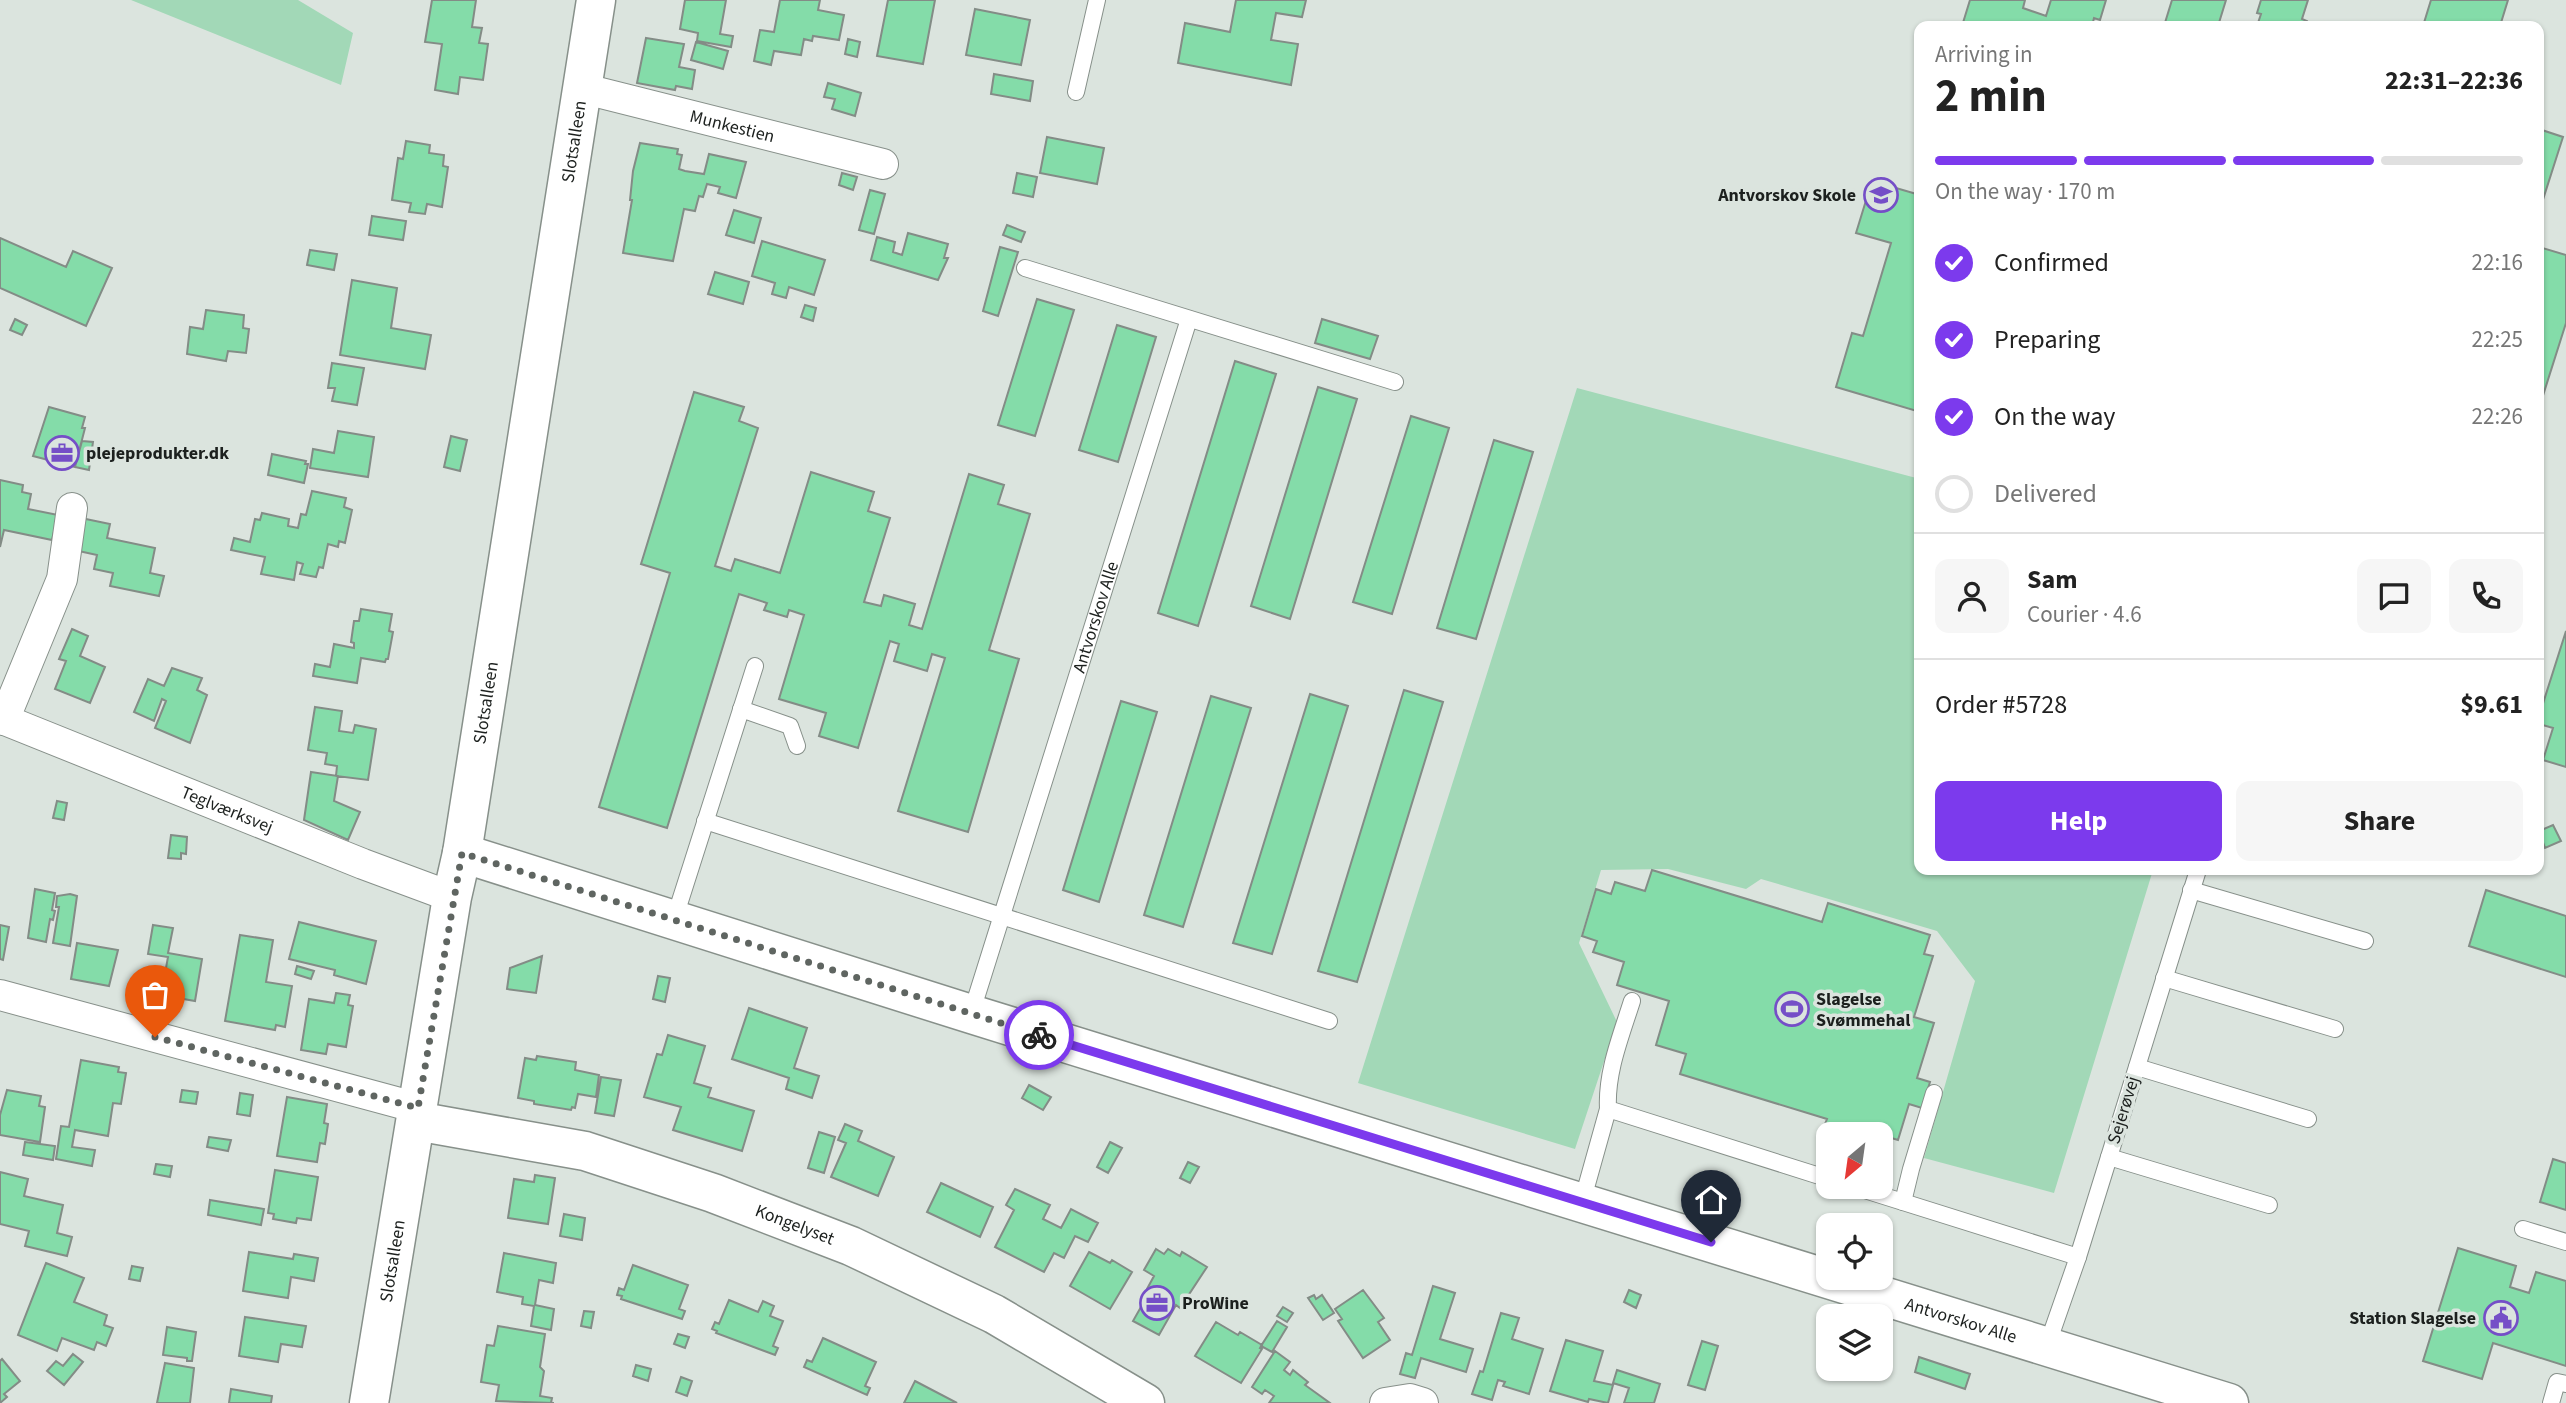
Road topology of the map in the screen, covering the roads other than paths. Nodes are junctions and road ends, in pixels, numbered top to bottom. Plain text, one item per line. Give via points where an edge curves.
1 (596, 0) edge
2 (1097, 0) edge
3 (581, 88) junction
4 (1076, 92) dead end
5 (883, 164) dead end
6 (1025, 268) dead end
7 (1189, 318) junction
8 (1395, 382) dead end
9 (72, 508) dead end
10 (755, 666) dead end
11 (741, 709) junction
12 (2, 720) edge
13 (797, 746) dead end
14 (705, 821) junction
15 (462, 853) junction
16 (2196, 875) edge
17 (2192, 890) junction
18 (452, 897) junction
19 (1003, 916) junction
20 (674, 920) junction
21 (2365, 941) dead end
22 (2164, 978) junction
23 (0, 995) edge
24 (1632, 1001) dead end
25 (971, 1014) junction
26 (1329, 1021) dead end
27 (2335, 1029) dead end
28 (2137, 1067) junction
29 (1934, 1093) dead end
30 (1608, 1109) junction
31 (417, 1114) junction
32 (2308, 1119) dead end
33 (2109, 1157) junction
34 (1816, 1175) edge
35 (1894, 1199) edge
36 (1582, 1202) junction
37 (1903, 1202) junction
38 (2269, 1205) dead end
39 (2523, 1229) dead end
40 (2566, 1242) edge
41 (2078, 1257) junction
42 (2046, 1348) junction
43 (2566, 1384) edge
44 (369, 1403) edge
45 (1145, 1403) edge
46 (1385, 1403) edge
47 (1423, 1403) edge
48 (2229, 1403) edge
49 (2551, 1403) edge

1 - 3 street, Slotsalleen
2 - 4 lane
3 - 5 street, Munkestien
3 - 15 street, Slotsalleen
6 - 7 lane
7 - 8 lane
7 - 19 lane, Antvorskov Alle
9 - 12 street, Teglværksvej via 62,579
10 - 11 lane
11 - 13 lane via 790,726
11 - 14 lane
12 - 18 street, Teglværksvej
14 - 19 lane
14 - 20 lane
15 - 18 street, Slotsalleen
15 - 20 street, Antvorskov Alle
16 - 17 lane, Sejerøvej
17 - 21 lane
17 - 22 lane, Sejerøvej
18 - 31 street, Slotsalleen
19 - 25 lane, Antvorskov Alle
19 - 26 lane
20 - 25 street, Antvorskov Alle
22 - 27 lane
22 - 28 lane, Sejerøvej
23 - 31 street
24 - 30 lane via 1610,1073
25 - 36 street, Antvorskov Alle
28 - 32 lane
28 - 33 lane, Sejerøvej
29 - 37 lane
30 - 34 lane
30 - 36 lane
31 - 44 street, Slotsalleen
31 - 45 street, Kongelyset via 585,1151 839,1241 994,1314
33 - 38 lane
33 - 41 lane, Sejerøvej
35 - 37 lane
36 - 42 street, Antvorskov Alle
37 - 41 lane
39 - 40 lane
41 - 42 lane, Sejerøvej
42 - 48 street, Antvorskov Alle
43 - 49 lane via 2557,1382
46 - 47 street via 1409,1399

